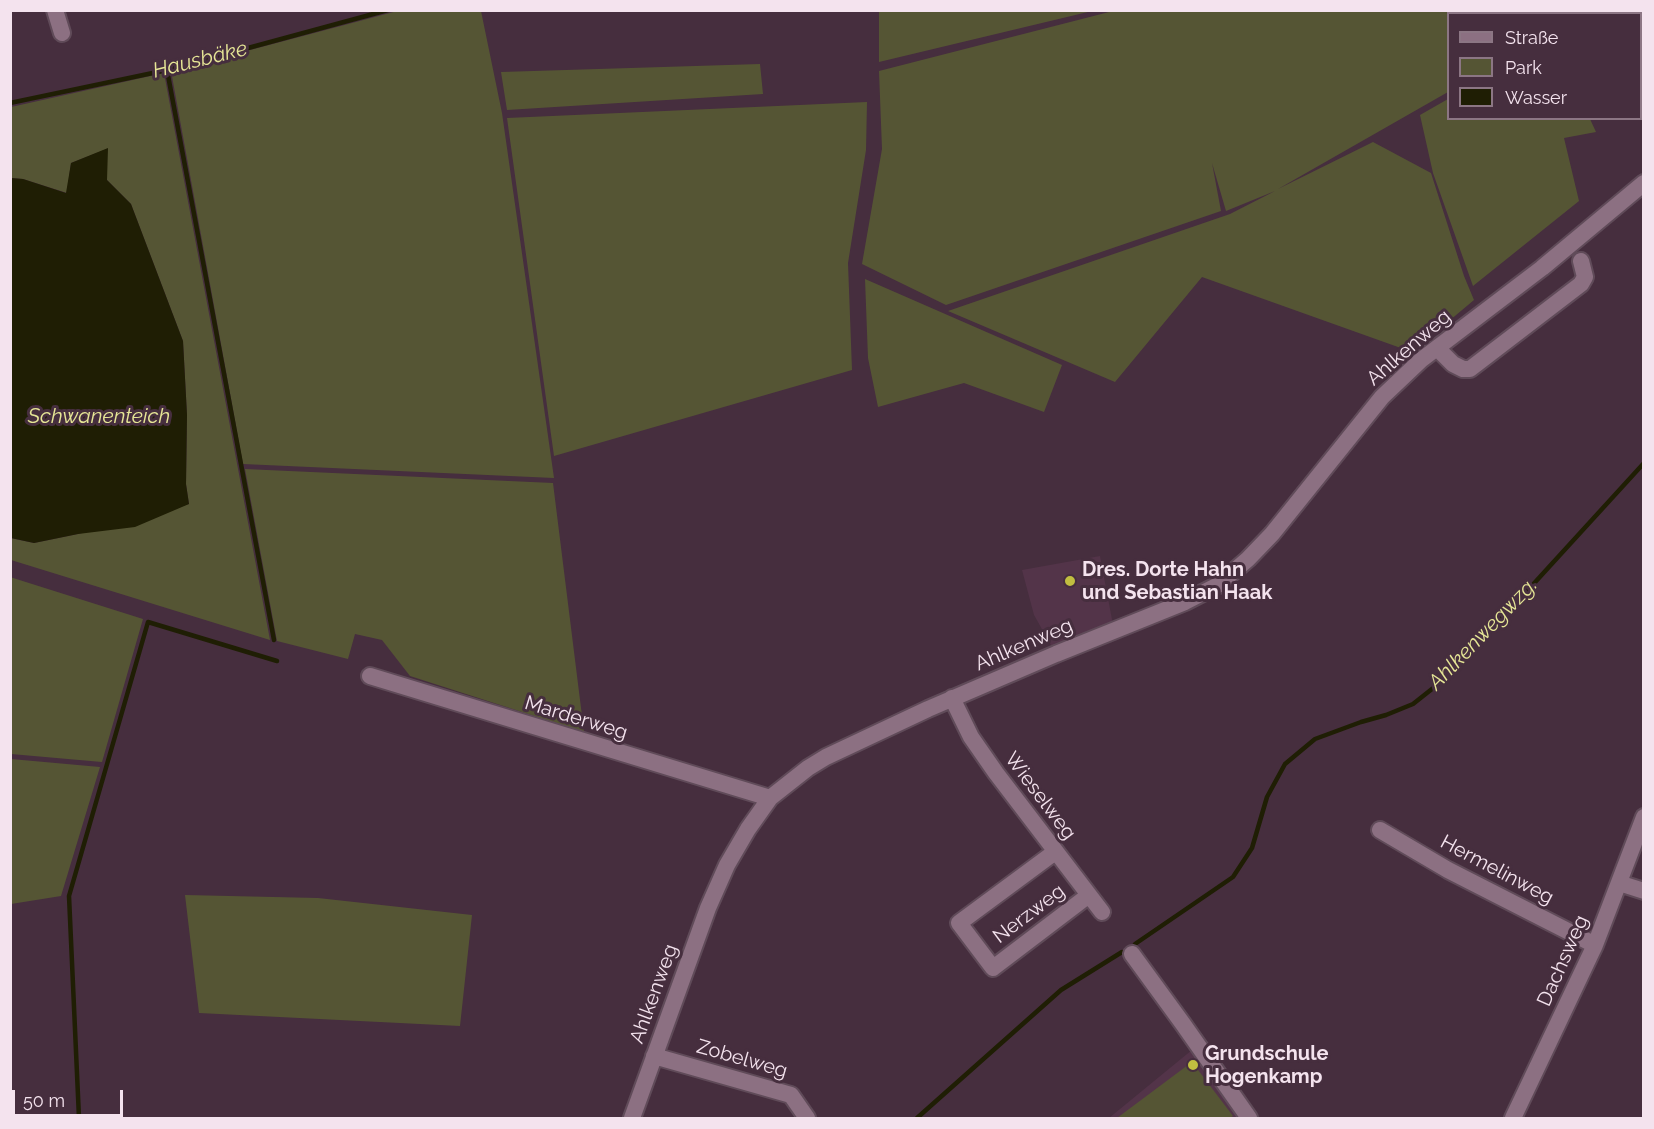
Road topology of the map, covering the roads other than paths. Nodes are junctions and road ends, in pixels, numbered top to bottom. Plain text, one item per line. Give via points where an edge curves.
1 (56, 10) edge
2 (62, 33) dead end
3 (1644, 183) edge
4 (1581, 261) dead end
5 (1437, 348) junction
6 (370, 676) dead end
7 (952, 698) junction
8 (770, 798) junction
9 (1644, 817) edge
10 (1380, 830) dead end
11 (1055, 852) junction
12 (1619, 883) junction
13 (1644, 891) edge
14 (1089, 895) junction
15 (1102, 912) dead end
16 (1595, 945) junction
17 (1132, 954) dead end
18 (654, 1056) junction
19 (632, 1119) edge
20 (807, 1119) edge
21 (1249, 1119) edge
22 (1513, 1119) edge

1 - 2 street
3 - 5 street, Ahlkenweg
4 - 5 street via 1581,284 1470,369 1453,364
5 - 7 street, Ahlkenweg via 1382,397 1272,534 1218,585
6 - 8 street, Marderweg
7 - 8 street, Ahlkenweg via 826,758
7 - 11 street, Wieselweg via 971,737
8 - 18 street, Ahlkenweg via 727,865
9 - 12 street, Dachsweg
10 - 16 street, Hermelinweg
11 - 14 street, Wieselweg
11 - 14 street, Nerzweg via 959,923 993,968
12 - 13 street
12 - 16 street, Dachsweg
14 - 15 street, Wieselweg
16 - 22 street, Dachsweg
17 - 21 street
18 - 19 street, Ahlkenweg
18 - 20 street, Zobelweg via 791,1095

